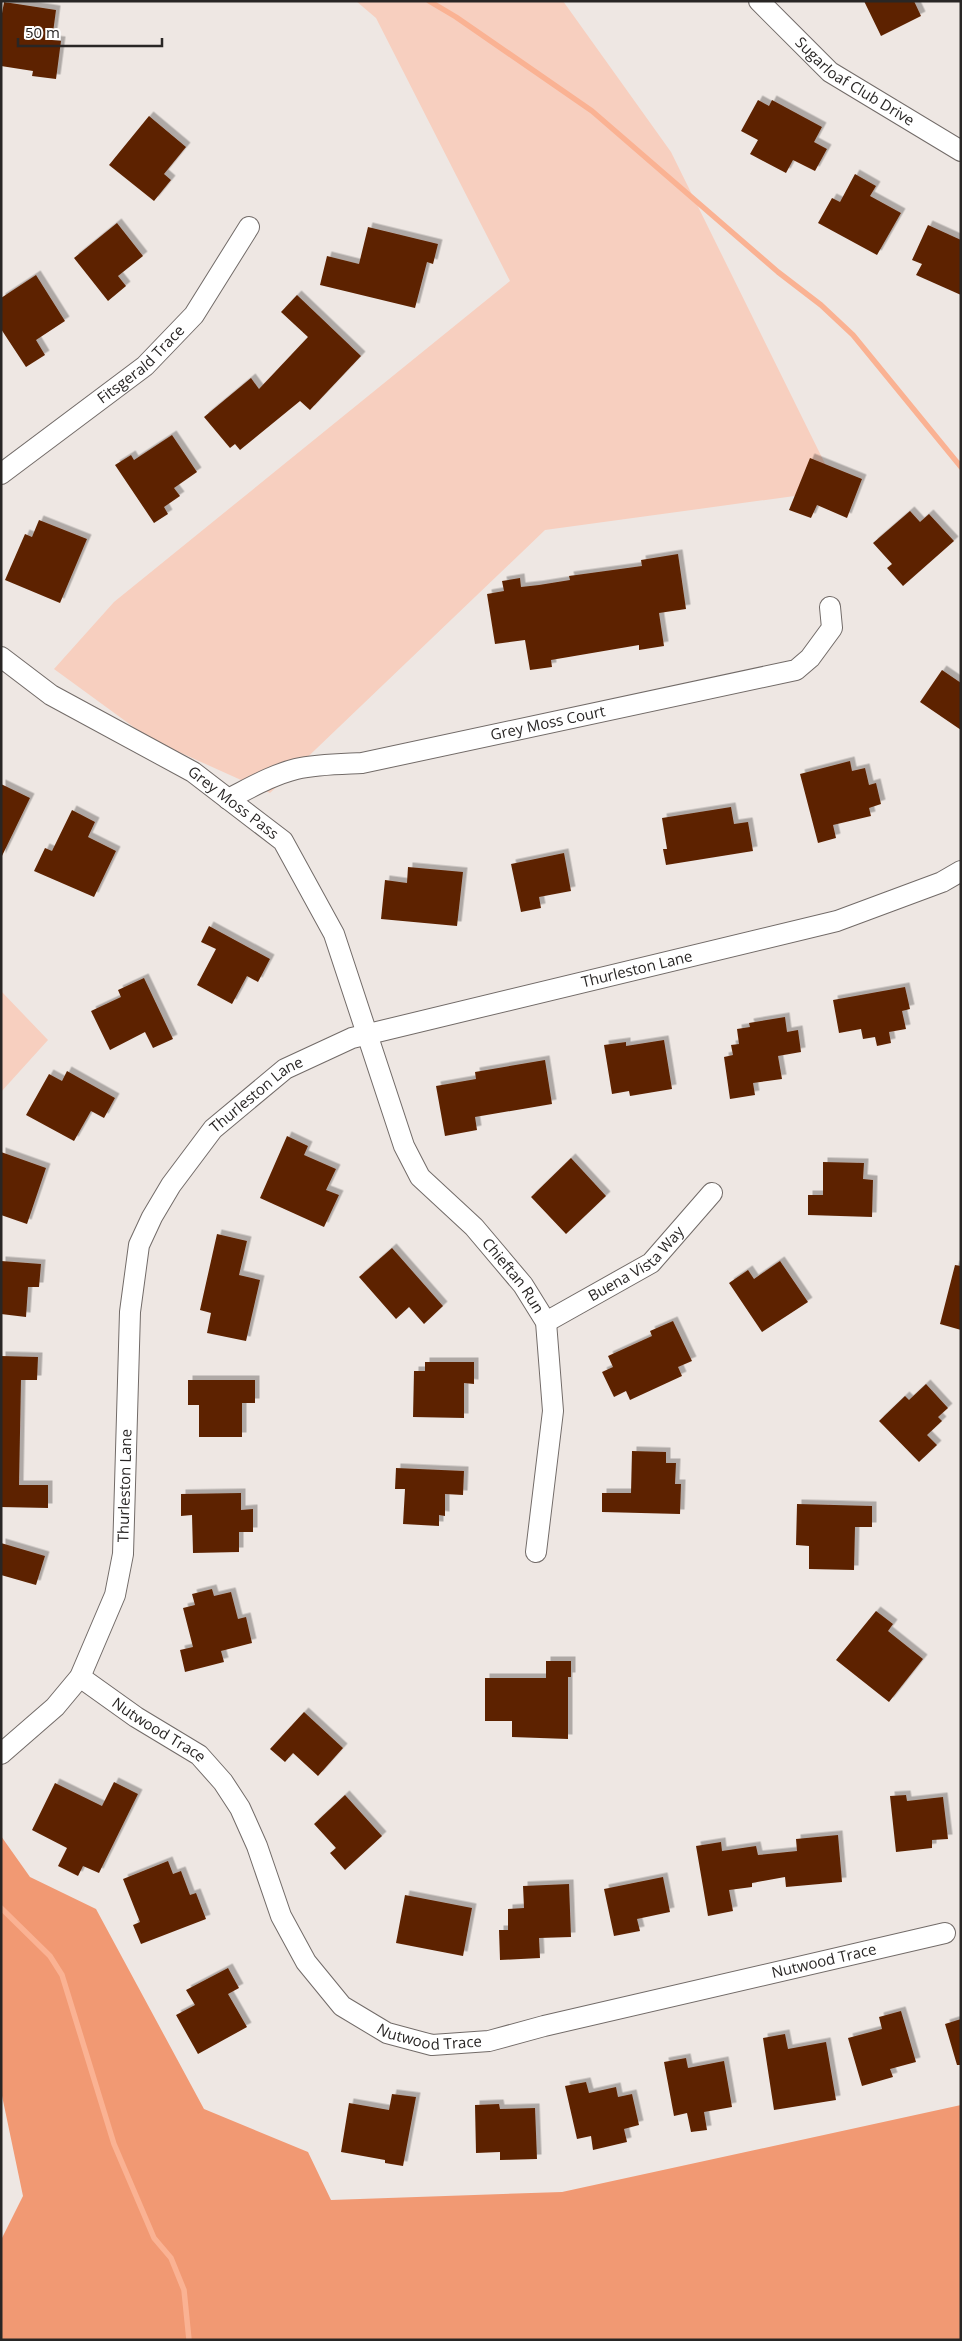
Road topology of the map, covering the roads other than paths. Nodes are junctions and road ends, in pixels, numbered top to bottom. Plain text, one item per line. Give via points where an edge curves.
1 (759, 1) edge
2 (961, 151) edge
3 (249, 227) dead end
4 (1, 474) edge
5 (830, 607) dead end
6 (1, 657) edge
7 (228, 799) junction
8 (961, 871) edge
9 (368, 1033) junction
10 (712, 1193) dead end
11 (546, 1322) junction
12 (536, 1552) dead end
13 (80, 1677) junction
14 (1, 1754) edge
15 (945, 1933) dead end

1 - 2 street, Sugarloaf Club Drive via 830,72
3 - 4 street, Fitsgerald Trace via 194,315 145,366
5 - 7 street, Grey Moss Court via 832,628 810,658 796,670 362,763 316,765 263,781
6 - 7 street, Grey Moss Pass via 51,695 192,772
7 - 9 street, Grey Moss Pass via 283,841 334,934
8 - 9 street, Thurleston Lane via 942,882 838,921
9 - 11 street, Chieftan Run via 404,1146 420,1177 474,1227 524,1285
9 - 13 street, Thurleston Lane via 285,1069 213,1130 171,1186 139,1245 130,1312 123,1554 116,1594
10 - 11 street, Buena Vista Way via 651,1263
11 - 12 street, Chieftan Run via 553,1411
13 - 14 street, Thurleston Lane via 55,1707
13 - 15 street, Nutwood Trace via 199,1756 223,1782 240,1808 281,1916 306,1962 342,2006 387,2032 432,2045 489,2041

